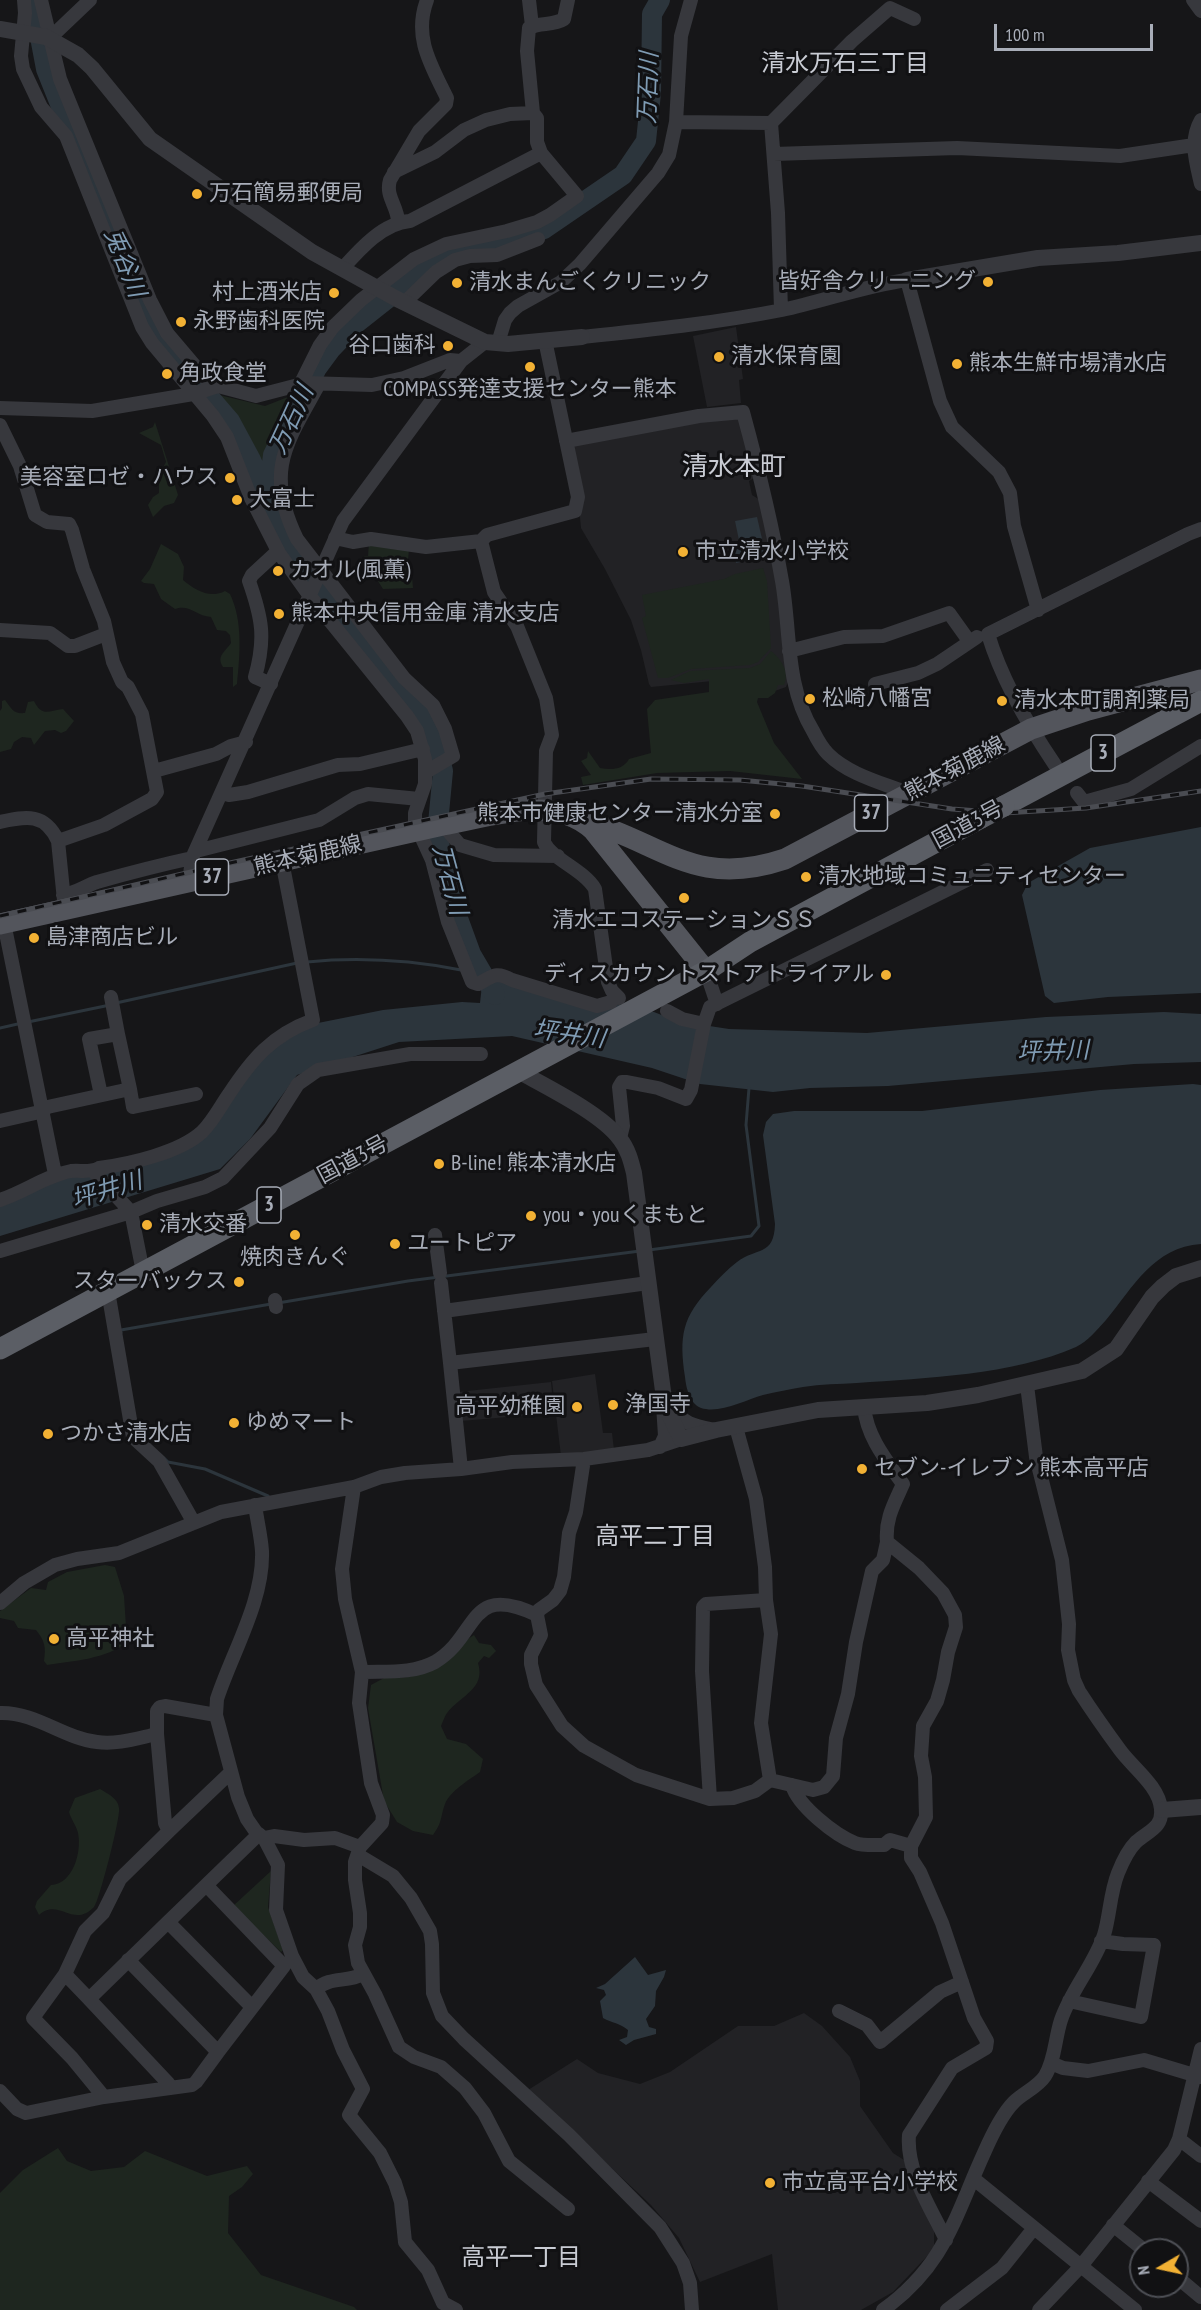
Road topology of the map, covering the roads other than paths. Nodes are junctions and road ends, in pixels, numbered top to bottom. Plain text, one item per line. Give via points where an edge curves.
1 (24, 0) edge
2 (41, 0) edge
3 (90, 0) edge
4 (427, 0) edge
5 (529, 0) edge
6 (568, 0) edge
7 (691, 0) edge
8 (1193, 0) edge
9 (1201, 11) edge
10 (914, 20) dead end
11 (532, 26) junction
12 (0, 29) edge
13 (38, 35) junction
14 (533, 113) junction
15 (1201, 120) edge
16 (676, 122) junction
17 (771, 123) junction
18 (1194, 145) junction
19 (540, 153) junction
20 (774, 154) junction
21 (394, 172) junction
22 (1201, 184) edge
23 (398, 222) junction
24 (538, 239) dead end
25 (1201, 243) edge
26 (343, 268) junction
27 (907, 280) junction
28 (379, 290) junction
29 (400, 301) junction
30 (781, 310) junction
31 (582, 337) joint
32 (545, 340) junction
33 (492, 343) junction
34 (461, 361) junction
35 (310, 383) junction
36 (205, 391) junction
37 (0, 408) edge
38 (0, 425) edge
39 (566, 441) junction
40 (1201, 529) edge
41 (335, 538) junction
42 (482, 541) junction
43 (278, 552) junction
44 (320, 572) junction
45 (310, 593) junction
46 (1038, 610) junction
47 (0, 630) edge
48 (106, 634) junction
49 (988, 634) junction
50 (969, 641) junction
51 (789, 651) junction
52 (1201, 680) edge
53 (271, 684) junction
54 (875, 684) dead end
55 (1201, 701) edge
56 (1201, 714) edge
57 (1031, 729) junction
58 (246, 742) junction
59 (1201, 746) edge
60 (423, 750) junction
61 (1055, 765) dead end
62 (154, 771) junction
63 (428, 771) junction
64 (222, 793) junction
65 (1077, 793) dead end
66 (910, 794) junction
67 (419, 799) junction
68 (546, 811) junction
69 (1002, 813) junction
70 (582, 820) junction
71 (0, 822) edge
72 (428, 829) junction
73 (58, 840) junction
74 (643, 845) junction
75 (194, 853) junction
76 (558, 856) junction
77 (282, 861) junction
78 (987, 870) dead end
79 (627, 872) junction
80 (189, 882) junction
81 (64, 902) junction
82 (2, 923) edge
83 (706, 971) junction
84 (111, 998) dead end
85 (619, 1002) junction
86 (717, 1004) junction
87 (667, 1011) dead end
88 (704, 1028) junction
89 (118, 1034) junction
90 (481, 1054) dead end
91 (529, 1066) junction
92 (130, 1089) junction
93 (196, 1094) dead end
94 (101, 1095) junction
95 (43, 1110) junction
96 (0, 1121) edge
97 (620, 1138) junction
98 (55, 1174) junction
99 (95, 1174) junction
100 (0, 1200) edge
101 (128, 1208) junction
102 (435, 1235) dead end
103 (0, 1251) edge
104 (1201, 1268) edge
105 (143, 1272) junction
106 (648, 1283) junction
107 (108, 1291) junction
108 (444, 1311) junction
109 (655, 1339) junction
110 (0, 1349) edge
111 (450, 1363) junction
112 (1027, 1385) junction
113 (663, 1391) junction
114 (864, 1407) junction
115 (736, 1427) junction
116 (716, 1430) junction
117 (681, 1439) junction
118 (660, 1447) junction
119 (584, 1459) junction
120 (461, 1469) junction
121 (354, 1487) junction
122 (255, 1505) junction
123 (194, 1523) junction
124 (886, 1542) junction
125 (766, 1600) junction
126 (0, 1603) edge
127 (537, 1615) junction
128 (362, 1672) junction
129 (0, 1713) edge
130 (216, 1714) junction
131 (157, 1734) junction
132 (231, 1772) junction
133 (770, 1780) junction
134 (792, 1785) junction
135 (710, 1799) junction
136 (1201, 1806) edge
137 (1162, 1810) junction
138 (169, 1831) junction
139 (262, 1836) junction
140 (911, 1846) junction
141 (359, 1851) junction
142 (207, 1886) junction
143 (168, 1922) junction
144 (1101, 1941) junction
145 (128, 1960) junction
146 (288, 1961) junction
147 (65, 1974) junction
148 (363, 1974) junction
149 (962, 1982) junction
150 (315, 1989) junction
151 (89, 1999) junction
152 (1069, 2001) junction
153 (252, 2007) junction
154 (839, 2011) dead end
155 (1201, 2049) edge
156 (218, 2052) junction
157 (1051, 2063) junction
158 (1198, 2076) edge
159 (171, 2088) junction
160 (0, 2091) edge
161 (104, 2097) junction
162 (1179, 2139) junction
163 (1201, 2156) edge
164 (974, 2179) junction
165 (1148, 2181) junction
166 (567, 2209) dead end
167 (1201, 2221) edge
168 (1113, 2225) junction
169 (1034, 2228) junction
170 (1129, 2238) edge
171 (946, 2240) junction
172 (1081, 2266) junction
173 (1189, 2287) edge
174 (1201, 2297) edge
175 (1117, 2305) edge
176 (456, 2310) edge
177 (692, 2310) edge
178 (883, 2310) edge
179 (947, 2310) edge
180 (1039, 2310) edge
181 (1134, 2310) edge

1 - 13 street
2 - 13 street
3 - 13 street
4 - 21 street via 423,48 447,98 446,104 419,131
5 - 11 street
6 - 11 street via 564,19
7 - 16 street via 681,36
8 - 9 street
10 - 17 street via 890,8 883,13
11 - 14 street via 527,33 527,51
12 - 13 street
13 - 26 street via 78,55 92,68 150,140 312,252
13 - 36 street via 60,79 157,318 206,379
13 - 36 street via 21,56 23,69 41,107 66,136 142,327
14 - 19 street via 537,118
14 - 21 street via 486,120
15 - 18 street
16 - 17 street
16 - 33 street via 669,155 658,173 567,276 551,290 510,313
17 - 20 street
18 - 20 street via 1120,156 957,148
18 - 22 street
19 - 23 street via 410,221
19 - 28 street via 577,196 550,216 521,228 431,250 414,259
20 - 30 street
21 - 23 street via 387,188
23 - 26 street via 366,243
24 - 29 street via 497,255 455,260
25 - 27 street via 1118,254 1038,258
26 - 28 street
27 - 30 street
27 - 46 street via 940,401 952,427 999,472 1010,493 1014,526
28 - 29 street
28 - 35 street via 361,300 333,327 320,345
29 - 33 street
30 - 31 street
31 - 32 street
32 - 33 street
32 - 39 street
33 - 34 street
34 - 35 street via 450,360 404,378 372,385
34 - 41 street via 374,478
35 - 36 street via 256,396
35 - 44 street via 281,466 285,515
36 - 37 street via 92,411
36 - 43 street via 213,416 227,437
38 - 48 street via 20,466 35,515 47,522 69,524
39 - 42 street via 578,498 575,511 487,535
39 - 51 street via 743,411 776,551
40 - 46 street
41 - 42 street via 426,547
41 - 44 street
42 - 68 street via 495,592 517,626 546,698 552,735 546,751
43 - 45 street
43 - 53 street via 249,581 261,616 261,654 255,677
44 - 45 street
44 - 63 street via 404,678 437,712 453,756
45 - 53 street
45 - 60 street via 407,716
46 - 49 street
47 - 48 street via 50,633 68,646
48 - 62 street via 122,682 142,714
49 - 50 street
49 - 57 street
50 - 51 street via 949,613 883,636 836,639
50 - 54 street via 918,673
51 - 66 street via 799,703 827,753 861,774
52 - 57 main road, 熊本菊鹿線 / 37
53 - 58 street
55 - 69 highway, 国道3号 / 3
56 - 69 highway, 国道3号 / 3
57 - 61 street
57 - 66 main road, 熊本菊鹿線 / 37
58 - 62 street
58 - 64 street
59 - 65 street via 1131,789 1084,802
60 - 63 street
60 - 64 street via 338,765 248,792
62 - 73 street via 157,792 152,799 104,825
63 - 67 street
64 - 75 street
66 - 74 main road, 熊本菊鹿線 / 37 via 767,865 712,869
67 - 72 street via 415,813
67 - 75 street via 368,794 296,828
68 - 70 main road, 熊本菊鹿線 / 37
68 - 72 main road, 熊本菊鹿線 / 37 via 508,812
68 - 76 street via 544,842
69 - 83 highway, 国道3号 / 3 via 793,933
70 - 74 main road, 熊本菊鹿線 / 37
70 - 79 main road
71 - 73 street via 35,817
72 - 76 street via 460,845 494,855
72 - 77 main road, 熊本菊鹿線 / 37
72 - 85 street via 441,900 472,982 478,984 502,974 597,1006
73 - 81 street
74 - 79 street via 628,853
75 - 80 street
75 - 81 street via 92,884
76 - 85 street via 595,889 608,982
77 - 80 main road, 熊本菊鹿線 / 37
77 - 99 street via 313,1020 281,1035 256,1056 200,1133 183,1145 99,1168
78 - 86 street
79 - 83 main road
80 - 81 main road, 熊本菊鹿線 / 37
81 - 82 main road, 熊本菊鹿線 / 37
82 - 95 street
83 - 85 highway, 国道3号 / 3
83 - 86 street
84 - 89 street
85 - 91 highway, 国道3号 / 3
86 - 88 street via 710,1007
87 - 88 street
88 - 97 street via 686,1099 658,1088 622,1082
89 - 92 street
89 - 94 street via 89,1039
90 - 101 street via 410,1054 318,1070 298,1084 270,1128 223,1178 205,1187
91 - 97 street
91 - 105 highway, 国道3号 / 3
92 - 93 street via 133,1107
92 - 94 street
94 - 95 street
95 - 96 street
95 - 98 street
97 - 106 street via 634,1173
98 - 99 street via 78,1170
98 - 100 street
99 - 101 street
101 - 103 street
101 - 105 street
102 - 108 street
104 - 112 street via 1176,1276 1163,1286 1116,1349 1102,1360 1082,1371
105 - 107 highway, 国道3号 / 3
106 - 108 street
106 - 109 street
107 - 110 highway, 国道3号 / 3
107 - 123 street via 134,1437 159,1461
108 - 111 street
109 - 111 street
109 - 113 street
111 - 120 street
112 - 114 street via 927,1403
112 - 137 street via 1036,1457 1062,1560 1074,1680 1109,1735 1158,1796
113 - 116 street via 679,1419
113 - 117 street
113 - 118 street via 665,1436
114 - 115 street via 798,1413
114 - 124 street via 871,1437 903,1484 888,1516
115 - 116 street
115 - 125 street via 756,1499
116 - 117 street
117 - 118 street
118 - 119 street
119 - 120 street
119 - 127 street via 560,1591
120 - 121 street via 381,1477
121 - 122 street
121 - 128 street via 342,1569 349,1622
122 - 123 street
122 - 130 street via 262,1552 259,1582 217,1699
123 - 126 street via 119,1553 55,1565
124 - 134 street via 883,1560 872,1571 836,1738 833,1776 824,1787 813,1790
124 - 140 street via 943,1593 955,1615 956,1628 937,1701 923,1726 926,1817
125 - 133 street via 771,1634 761,1723
125 - 135 street via 703,1607 702,1671
127 - 128 street via 515,1606 488,1606 473,1617 454,1645 434,1662 415,1670
127 - 135 street via 541,1635 531,1655 534,1680 562,1726 584,1746 618,1766
128 - 141 street via 359,1703 371,1783 383,1815 382,1823
129 - 131 street via 31,1716 98,1742
130 - 131 street via 160,1707
130 - 132 street
131 - 138 street
132 - 138 street
132 - 139 street via 247,1819
133 - 134 street
133 - 135 street via 733,1798
134 - 140 street via 803,1804 840,1836 857,1844 884,1845 890,1840
136 - 137 street
137 - 144 street via 1156,1829 1136,1842 1117,1874
138 - 147 street via 120,1879 103,1913 85,1931
139 - 141 street via 335,1838
139 - 142 street
139 - 146 street via 278,1865 276,1910
140 - 149 street via 911,1858 942,1923
141 - 148 street via 355,1880 360,1928 355,1952
141 - 177 street via 402,1886 430,1931 433,1993 442,2016 660,2227 683,2263 690,2283
142 - 143 street
142 - 146 street
143 - 145 street
143 - 153 street
144 - 152 street
144 - 152 street via 1154,1945 1141,2018
145 - 151 street
145 - 156 street
146 - 150 street
146 - 153 street
147 - 151 street
147 - 161 street via 33,2018
148 - 150 street via 324,1981
148 - 166 street via 399,2047 441,2067 465,2088 509,2161
149 - 154 street via 940,1992 880,2043 867,2025
149 - 171 street via 987,2041 986,2048 952,2068 918,2119 908,2145 912,2167
150 - 176 street via 363,2089 349,2115 380,2153 395,2183 405,2242 428,2270 443,2304
151 - 159 street
152 - 157 street
153 - 156 street
155 - 158 street
156 - 159 street via 196,2082
157 - 158 street via 1088,2071 1144,2060
157 - 164 street via 1044,2078 1012,2103
158 - 162 street
159 - 161 street
160 - 161 street via 16,2109 26,2113
162 - 163 street
162 - 165 street
164 - 169 street
164 - 171 street
165 - 167 street
165 - 168 street
168 - 170 street
168 - 172 street
169 - 172 street
169 - 179 street via 1002,2268
171 - 178 street via 926,2272
172 - 175 street
172 - 180 street
173 - 174 street
175 - 181 street

